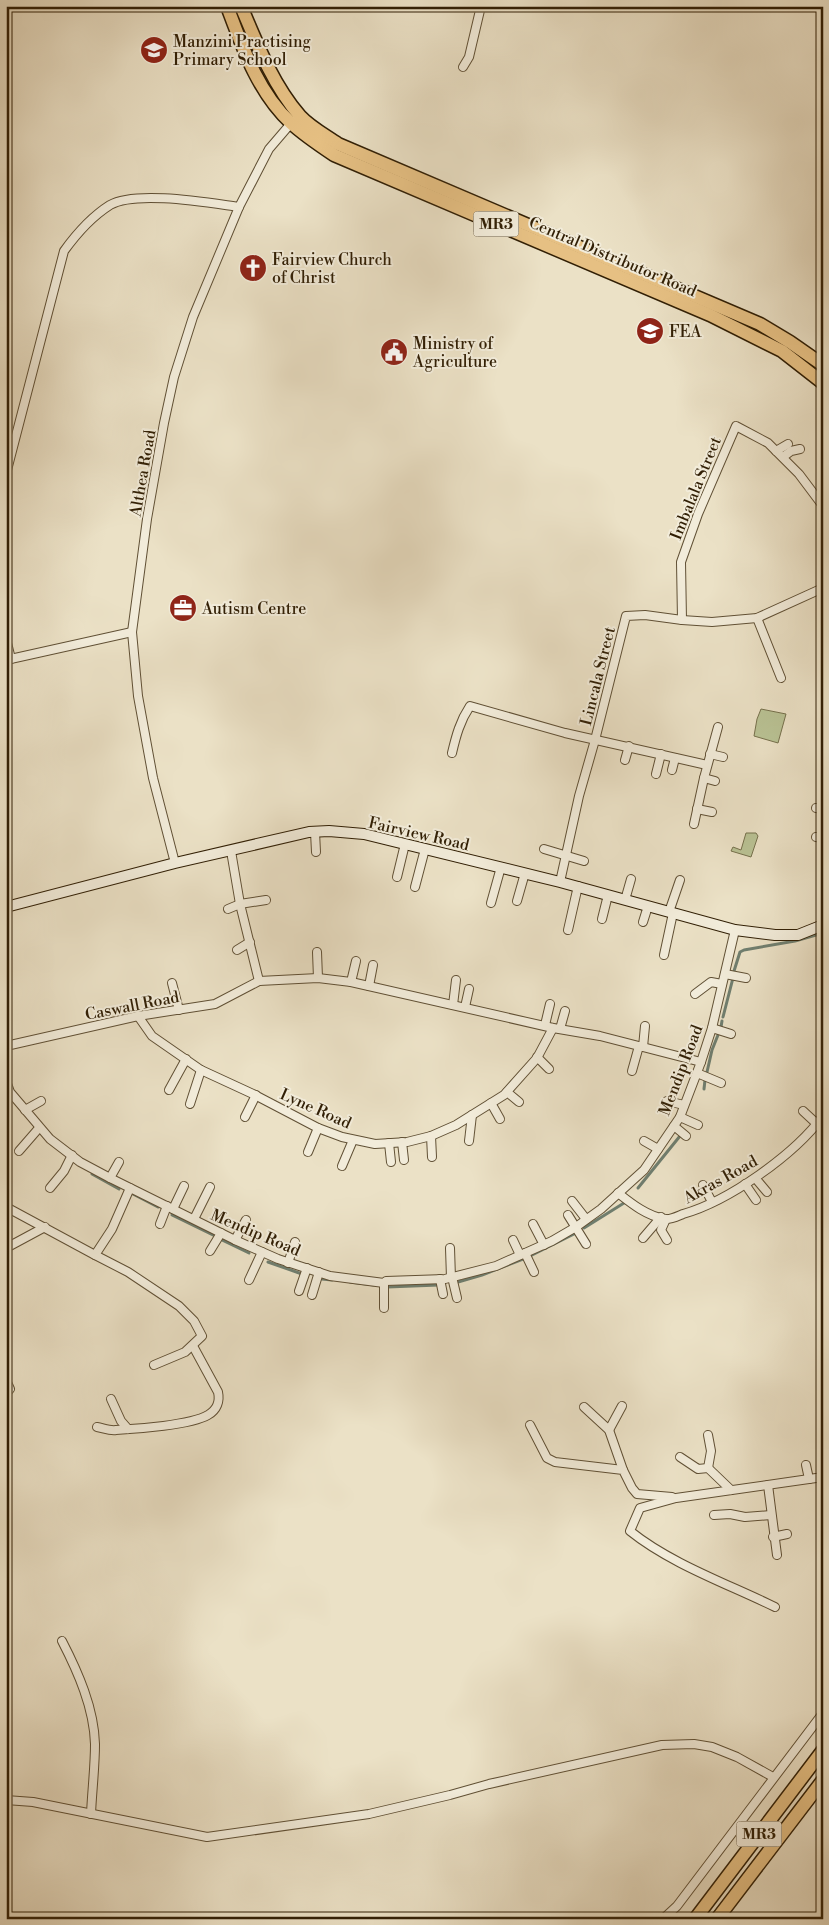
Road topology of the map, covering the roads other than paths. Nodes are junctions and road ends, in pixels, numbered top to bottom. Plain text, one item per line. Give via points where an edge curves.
1 (227, 6) edge
2 (241, 6) edge
3 (481, 6) edge
4 (463, 67) dead end
5 (295, 119) junction
6 (239, 207) junction
7 (823, 365) edge
8 (823, 383) edge
9 (788, 444) dead end
10 (800, 449) dead end
11 (776, 451) junction
12 (783, 458) junction
13 (6, 474) edge
14 (823, 506) edge
15 (823, 588) edge
16 (757, 618) junction
17 (682, 620) junction
18 (132, 632) junction
19 (6, 639) edge
20 (9, 660) edge
21 (781, 678) dead end
22 (718, 727) dead end
23 (595, 740) junction
24 (628, 746) junction
25 (452, 753) dead end
26 (661, 754) junction
27 (710, 754) junction
28 (723, 757) dead end
29 (675, 758) junction
30 (625, 760) dead end
31 (707, 765) junction
32 (672, 770) dead end
33 (656, 774) dead end
34 (704, 778) junction
35 (715, 781) dead end
36 (697, 808) junction
37 (712, 812) dead end
38 (694, 824) dead end
39 (315, 832) junction
40 (405, 844) junction
41 (425, 849) junction
42 (544, 849) dead end
43 (231, 850) junction
44 (316, 852) dead end
45 (566, 855) junction
46 (584, 861) dead end
47 (176, 863) junction
48 (501, 867) junction
49 (525, 873) junction
50 (397, 877) dead end
51 (631, 879) dead end
52 (680, 880) dead end
53 (560, 882) junction
54 (578, 886) junction
55 (415, 887) dead end
56 (608, 895) junction
57 (266, 900) dead end
58 (625, 900) junction
59 (517, 901) dead end
60 (490, 903) dead end
61 (240, 904) junction
62 (648, 906) junction
63 (6, 907) edge
64 (228, 909) dead end
65 (671, 912) junction
66 (602, 919) dead end
67 (643, 922) dead end
68 (823, 925) edge
69 (568, 930) dead end
70 (735, 930) junction
71 (250, 942) junction
72 (237, 950) dead end
73 (317, 952) dead end
74 (664, 955) dead end
75 (356, 961) dead end
76 (373, 965) dead end
77 (725, 974) junction
78 (318, 978) junction
79 (746, 978) dead end
80 (456, 980) dead end
81 (259, 981) junction
82 (351, 982) junction
83 (172, 983) dead end
84 (722, 984) junction
85 (368, 986) junction
86 (469, 989) dead end
87 (695, 994) dead end
88 (550, 1004) dead end
89 (453, 1005) junction
90 (466, 1007) junction
91 (179, 1010) junction
92 (565, 1011) dead end
93 (138, 1016) junction
94 (544, 1025) junction
95 (645, 1026) dead end
96 (556, 1028) junction
97 (712, 1028) junction
98 (731, 1034) dead end
99 (6, 1046) edge
100 (641, 1046) junction
101 (537, 1057) junction
102 (186, 1059) junction
103 (701, 1062) junction
104 (549, 1069) dead end
105 (201, 1070) junction
106 (632, 1072) dead end
107 (697, 1073) junction
108 (6, 1081) edge
109 (721, 1083) dead end
110 (169, 1090) dead end
111 (507, 1092) junction
112 (256, 1095) junction
113 (41, 1101) dead end
114 (667, 1101) dead end
115 (519, 1102) dead end
116 (491, 1103) junction
117 (190, 1104) dead end
118 (684, 1104) junction
119 (24, 1110) junction
120 (803, 1110) dead end
121 (472, 1115) junction
122 (245, 1117) dead end
123 (680, 1117) junction
124 (500, 1119) dead end
125 (821, 1119) edge
126 (698, 1125) dead end
127 (674, 1126) junction
128 (39, 1128) junction
129 (318, 1128) junction
130 (431, 1136) junction
131 (686, 1136) dead end
132 (353, 1140) junction
133 (468, 1141) dead end
134 (644, 1141) dead end
135 (402, 1142) junction
136 (389, 1143) junction
137 (658, 1149) junction
138 (19, 1151) dead end
139 (308, 1152) dead end
140 (72, 1156) junction
141 (432, 1157) dead end
142 (404, 1160) dead end
143 (119, 1162) dead end
144 (391, 1162) dead end
145 (342, 1166) dead end
146 (110, 1178) junction
147 (756, 1179) junction
148 (745, 1184) junction
149 (703, 1185) dead end
150 (184, 1186) dead end
151 (50, 1188) dead end
152 (130, 1188) junction
153 (210, 1188) dead end
154 (767, 1192) dead end
155 (618, 1193) junction
156 (756, 1200) dead end
157 (572, 1201) dead end
158 (712, 1202) junction
159 (6, 1207) edge
160 (170, 1208) junction
161 (568, 1215) dead end
162 (664, 1218) junction
163 (586, 1219) junction
164 (194, 1220) junction
165 (246, 1220) dead end
166 (160, 1224) dead end
167 (533, 1224) dead end
168 (45, 1227) junction
169 (576, 1227) junction
170 (221, 1233) junction
171 (643, 1238) dead end
172 (235, 1240) junction
173 (513, 1240) dead end
174 (667, 1240) dead end
175 (295, 1242) dead end
176 (586, 1244) dead end
177 (544, 1245) junction
178 (6, 1248) edge
179 (450, 1248) dead end
180 (210, 1251) dead end
181 (262, 1252) junction
182 (95, 1254) junction
183 (523, 1254) junction
184 (288, 1262) junction
185 (307, 1268) junction
186 (318, 1272) junction
187 (534, 1272) dead end
188 (452, 1278) junction
189 (249, 1280) dead end
190 (440, 1280) junction
191 (384, 1283) junction
192 (299, 1292) dead end
193 (443, 1294) dead end
194 (312, 1295) dead end
195 (457, 1298) dead end
196 (384, 1308) dead end
197 (193, 1346) junction
198 (154, 1365) dead end
199 (6, 1380) edge
200 (6, 1394) edge
201 (112, 1399) dead end
202 (622, 1406) dead end
203 (584, 1407) dead end
204 (530, 1425) dead end
205 (97, 1427) dead end
206 (128, 1429) junction
207 (609, 1430) junction
208 (708, 1435) dead end
209 (680, 1457) dead end
210 (806, 1465) dead end
211 (708, 1468) junction
212 (623, 1470) junction
213 (823, 1477) edge
214 (809, 1479) junction
215 (768, 1485) junction
216 (731, 1490) junction
217 (676, 1498) junction
218 (714, 1515) dead end
219 (771, 1515) junction
220 (787, 1534) dead end
221 (773, 1537) junction
222 (777, 1555) dead end
223 (775, 1607) dead end
224 (62, 1641) dead end
225 (823, 1713) edge
226 (823, 1750) edge
227 (773, 1777) junction
228 (823, 1780) edge
229 (6, 1800) edge
230 (91, 1814) junction
231 (663, 1919) edge
232 (694, 1919) edge
233 (717, 1919) edge

1 - 5 highway, Central Distributor Road / MR3 via 253,70 269,97
2 - 5 highway, Central Distributor Road / MR3
3 - 4 street via 469,58
5 - 6 street, Althea Road via 269,149
5 - 7 highway, Central Distributor Road / MR3 via 338,144 760,324
5 - 8 highway, Central Distributor Road / MR3 via 334,155 750,334 782,351
6 - 13 street via 192,200 139,198 112,204 81,228 64,251
6 - 18 street, Althea Road via 193,317 174,377 147,519
9 - 11 street
10 - 12 street
11 - 12 street, Imbalala Street
11 - 17 street, Imbalala Street via 768,443 736,426 681,562
12 - 14 street, Imbalala Street
15 - 16 street, Lincala Street
16 - 17 street, Lincala Street via 712,622
16 - 21 street
17 - 23 street, Lincala Street via 626,616
18 - 20 street
18 - 47 street, Althea Road via 138,696 153,778
19 - 20 street
22 - 27 street
23 - 24 street
23 - 25 street via 470,706 460,724
23 - 45 street, Lincala Street
24 - 26 street
24 - 30 street
26 - 29 street
26 - 33 street
27 - 28 street
27 - 31 street
29 - 31 street
29 - 32 street
31 - 34 street
34 - 35 street
34 - 36 street
36 - 37 street
36 - 38 street
39 - 40 main road, Fairview Road via 364,834
39 - 43 main road, Fairview Road
39 - 44 street
40 - 41 main road, Fairview Road
40 - 50 street
41 - 48 main road, Fairview Road
41 - 55 street
42 - 45 street
43 - 47 main road, Fairview Road
43 - 61 street
45 - 46 street
45 - 53 street, Lincala Street
47 - 63 main road, Fairview Road
48 - 49 main road, Fairview Road
48 - 60 street
49 - 53 main road, Fairview Road
49 - 59 street
51 - 58 street
52 - 65 street
53 - 54 main road, Fairview Road
54 - 56 main road, Fairview Road
54 - 69 street
56 - 58 main road, Fairview Road
56 - 66 street
57 - 61 street
58 - 62 main road, Fairview Road
61 - 64 street
61 - 71 street
62 - 65 main road, Fairview Road
62 - 67 street
65 - 70 main road, Fairview Road
65 - 74 street
68 - 70 main road, Fairview Road via 798,935
70 - 77 street, Mendip Road
71 - 72 street
71 - 81 street
73 - 78 street
75 - 82 street
76 - 85 street
77 - 79 street
77 - 84 street, Mendip Road
78 - 81 street
78 - 82 street
80 - 89 street
81 - 91 street, Caswall Road via 215,1004
82 - 85 street
83 - 91 street
84 - 87 street via 710,982
84 - 97 street, Mendip Road
85 - 89 street
86 - 90 street
88 - 94 street
89 - 90 street
90 - 94 street
91 - 93 street, Caswall Road
92 - 96 street, Lyne Road
93 - 99 street, Caswall Road
93 - 102 street, Lyne Road via 152,1036
94 - 96 street
95 - 100 street
96 - 100 street
96 - 101 street, Lyne Road
97 - 98 street
97 - 103 street, Mendip Road
100 - 103 street
100 - 106 street
101 - 104 street
101 - 111 street, Lyne Road
102 - 105 street, Lyne Road
102 - 110 street
103 - 107 street, Mendip Road
105 - 112 street, Lyne Road
105 - 117 street
107 - 109 street
107 - 118 street, Mendip Road
108 - 119 street, Mendip Road
111 - 115 street
111 - 116 street, Lyne Road
112 - 122 street
112 - 129 street, Lyne Road
113 - 119 street
114 - 118 street
116 - 121 street, Lyne Road
116 - 124 street
118 - 123 street, Mendip Road
119 - 128 street, Mendip Road
120 - 125 street
121 - 130 street, Lyne Road
121 - 133 street
123 - 126 street
123 - 127 street, Mendip Road
125 - 147 street, Akras Road
127 - 131 street
127 - 137 street, Mendip Road
128 - 138 street
128 - 140 street, Mendip Road
129 - 132 street, Lyne Road
129 - 139 street
130 - 135 street, Lyne Road
130 - 141 street
132 - 136 street, Lyne Road
132 - 145 street
134 - 137 street
135 - 136 street, Lyne Road
135 - 142 street
136 - 144 street
137 - 155 street, Mendip Road via 644,1170
140 - 146 street, Mendip Road
140 - 151 street
143 - 146 street
146 - 152 street, Mendip Road
147 - 148 street, Akras Road
147 - 154 street
148 - 156 street
148 - 158 street, Akras Road
149 - 158 street
150 - 160 street
152 - 160 street, Mendip Road
152 - 182 street via 112,1229
153 - 164 street
155 - 162 street via 641,1210
155 - 163 street, Mendip Road
157 - 163 street
158 - 162 street, Akras Road via 695,1211
159 - 168 street
160 - 164 street, Mendip Road
160 - 166 street
161 - 169 street
162 - 171 street
162 - 174 street via 661,1230
163 - 169 street, Mendip Road
164 - 170 street, Mendip Road
165 - 172 street
167 - 177 street
168 - 178 street
168 - 182 street
169 - 176 street
169 - 177 street, Mendip Road
170 - 172 street, Mendip Road
170 - 180 street
172 - 181 street, Mendip Road
173 - 183 street
175 - 184 street
177 - 183 street, Mendip Road
179 - 188 street
181 - 184 street, Mendip Road
181 - 189 street
182 - 197 street via 179,1306 194,1321 202,1336
183 - 187 street
183 - 188 street, Mendip Road via 496,1266
184 - 185 street, Mendip Road
185 - 186 street, Mendip Road
185 - 192 street
186 - 191 street, Mendip Road
186 - 194 street
188 - 190 street, Mendip Road
188 - 195 street
190 - 191 street, Mendip Road
190 - 193 street
191 - 196 street
197 - 198 street
197 - 206 street via 218,1392 218,1405 210,1414 194,1420
199 - 200 street via 10,1390
201 - 206 street
202 - 207 street
203 - 207 street
204 - 212 street via 546,1458 555,1462
205 - 206 street
207 - 212 street
208 - 211 street via 711,1450
209 - 211 street via 698,1469
210 - 214 street
211 - 216 street
212 - 217 street via 637,1494
213 - 214 street
214 - 215 street
215 - 216 street
215 - 219 street
216 - 217 street
217 - 223 street via 640,1508 630,1531 645,1544 696,1571
218 - 219 street
219 - 221 street
220 - 221 street
221 - 222 street
224 - 230 street via 82,1682 95,1742
225 - 227 street
226 - 232 highway, MR3
227 - 230 street via 712,1747 662,1744 369,1814 207,1837
227 - 231 street via 677,1906
228 - 233 highway, MR3
229 - 230 street

